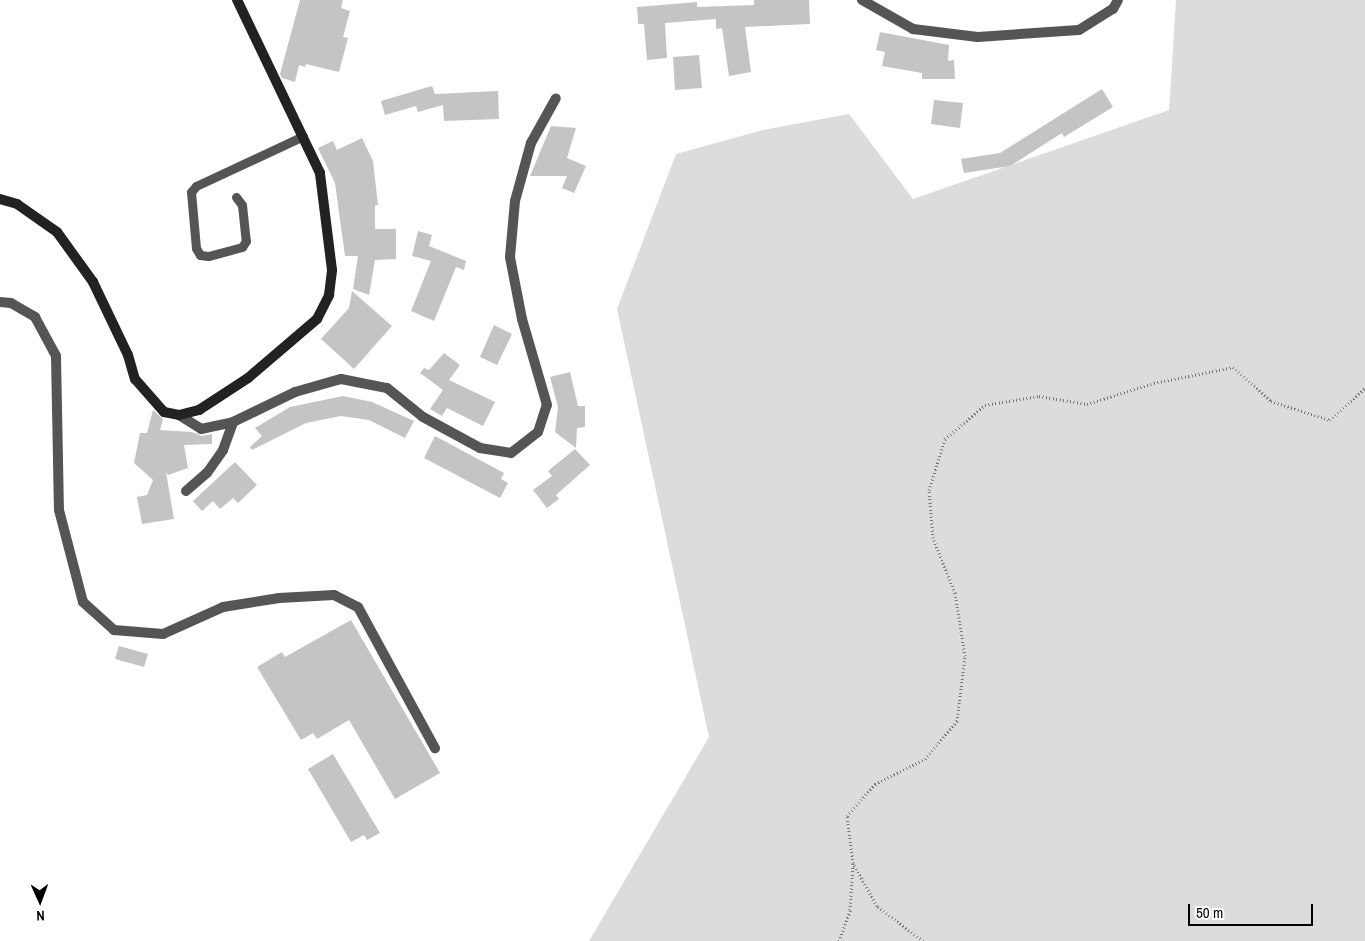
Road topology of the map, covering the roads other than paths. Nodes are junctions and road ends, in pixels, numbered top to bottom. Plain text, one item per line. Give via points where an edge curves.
1 (237, 0) edge
2 (862, 0) edge
3 (1118, 0) edge
4 (556, 98) dead end
5 (303, 136) junction
6 (236, 197) dead end
7 (0, 199) edge
8 (0, 302) edge
9 (179, 415) junction
10 (233, 422) junction
11 (186, 491) dead end
12 (435, 748) dead end

1 - 5 street
2 - 3 street via 913,29 978,37 1079,30 1114,9
4 - 10 street via 531,142 515,201 510,257 522,319 547,405 538,432 511,453 480,448 423,417 387,388 341,379 295,392
5 - 6 lane via 196,186 191,192 196,248 200,254 208,256 242,247 246,241 242,205
5 - 9 street via 320,173 332,270 329,295 317,319 248,378 199,410
7 - 9 street via 17,204 57,232 93,282 128,355 135,379 164,412
8 - 12 street via 11,303 34,317 56,356 59,510 83,602 114,630 163,634 223,607 279,598 334,595 358,607
9 - 10 street via 201,429
10 - 11 street via 223,450 207,473

